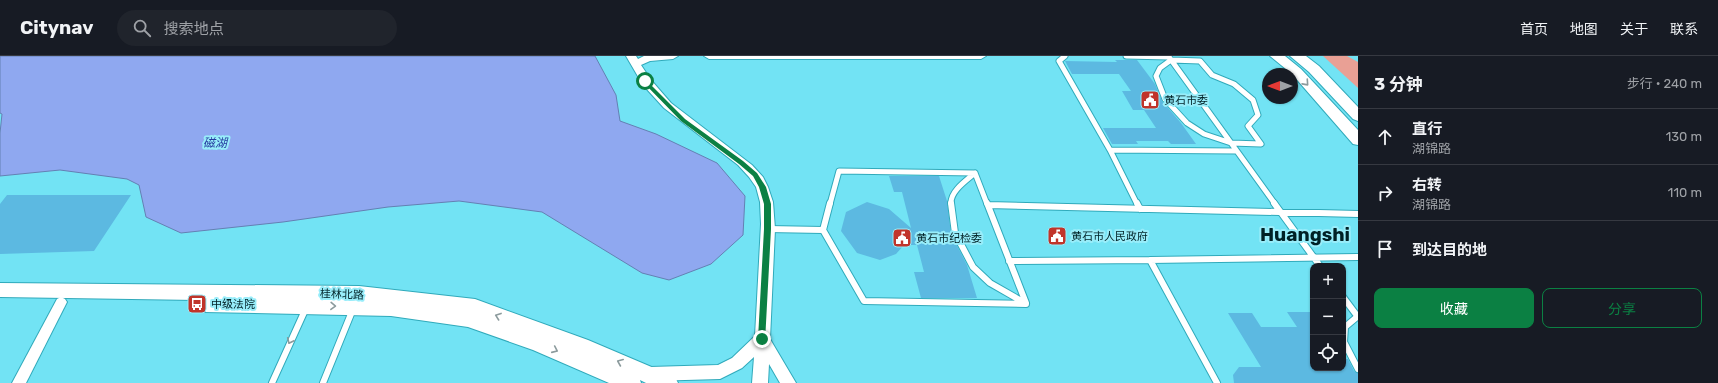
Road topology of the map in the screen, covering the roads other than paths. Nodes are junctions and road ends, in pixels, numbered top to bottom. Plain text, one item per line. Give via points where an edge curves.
1 (673, 56) edge
2 (709, 56) edge
3 (981, 56) edge
4 (1065, 56) edge
5 (1126, 56) edge
6 (1277, 56) edge
7 (1297, 56) edge
8 (874, 57) edge
9 (633, 60) edge
10 (1171, 60) junction
11 (1358, 116) edge
12 (1358, 140) edge
13 (1231, 143) junction
14 (1110, 150) junction
15 (1236, 151) junction
16 (975, 173) junction
17 (988, 205) junction
18 (1140, 209) junction
19 (1280, 212) junction
20 (1358, 214) edge
21 (768, 229) junction
22 (823, 230) junction
23 (1313, 257) junction
24 (1358, 257) edge
25 (1150, 260) junction
26 (1009, 261) junction
27 (1318, 263) edge
28 (0, 290) edge
29 (310, 299) junction
30 (1344, 299) edge
31 (356, 300) junction
32 (0, 301) edge
33 (61, 302) junction
34 (1026, 304) junction
35 (1358, 317) edge
36 (762, 339) junction
37 (1358, 369) edge
38 (612, 377) edge
39 (639, 378) edge
40 (19, 383) edge
41 (272, 383) edge
42 (323, 383) edge
43 (668, 383) edge
44 (760, 383) edge
45 (788, 383) edge
46 (1217, 383) edge

1 - 9 street
2 - 8 street
3 - 8 street
4 - 14 lane via 1059,61
5 - 10 lane via 1170,57
6 -> 12 main road via 1296,72
7 - 11 main road via 1314,69
9 - 21 street via 645,81 683,120 755,174 768,204
10 - 13 lane
10 - 13 lane via 1160,68 1156,76 1165,99 1187,123 1204,134
10 - 13 lane via 1200,61 1212,75 1234,84 1253,100 1258,115 1248,126 1261,144
13 - 15 lane
14 - 15 lane
14 - 18 lane
15 - 19 lane
16 - 17 lane
16 - 22 lane via 839,171
16 - 34 lane via 957,189 951,200 955,233 973,267 990,283
17 - 18 lane
17 - 26 lane
18 - 19 lane
19 - 20 lane
19 - 23 lane
21 - 22 lane
21 - 36 street
22 - 34 lane via 864,301
23 - 24 lane
23 - 25 lane
23 - 27 lane
25 - 26 lane
25 - 46 lane
26 - 34 lane
28 - 29 main road, 桂林北路
29 - 31 main road, 桂林北路
29 - 33 main road, 桂林北路
29 -> 41 lane
30 - 35 lane
31 -> 38 main road, 桂林北路 via 468,319 540,344
39 -> 31 main road, 桂林北路 via 581,346 475,307
31 - 42 lane
32 - 33 main road, 桂林北路
33 - 40 street
35 - 37 lane via 1345,326 1344,342
36 - 39 street via 737,363 720,372
36 - 44 street
36 - 45 street
38 - 39 main road, 桂林北路
39 - 43 main road, 桂林北路

